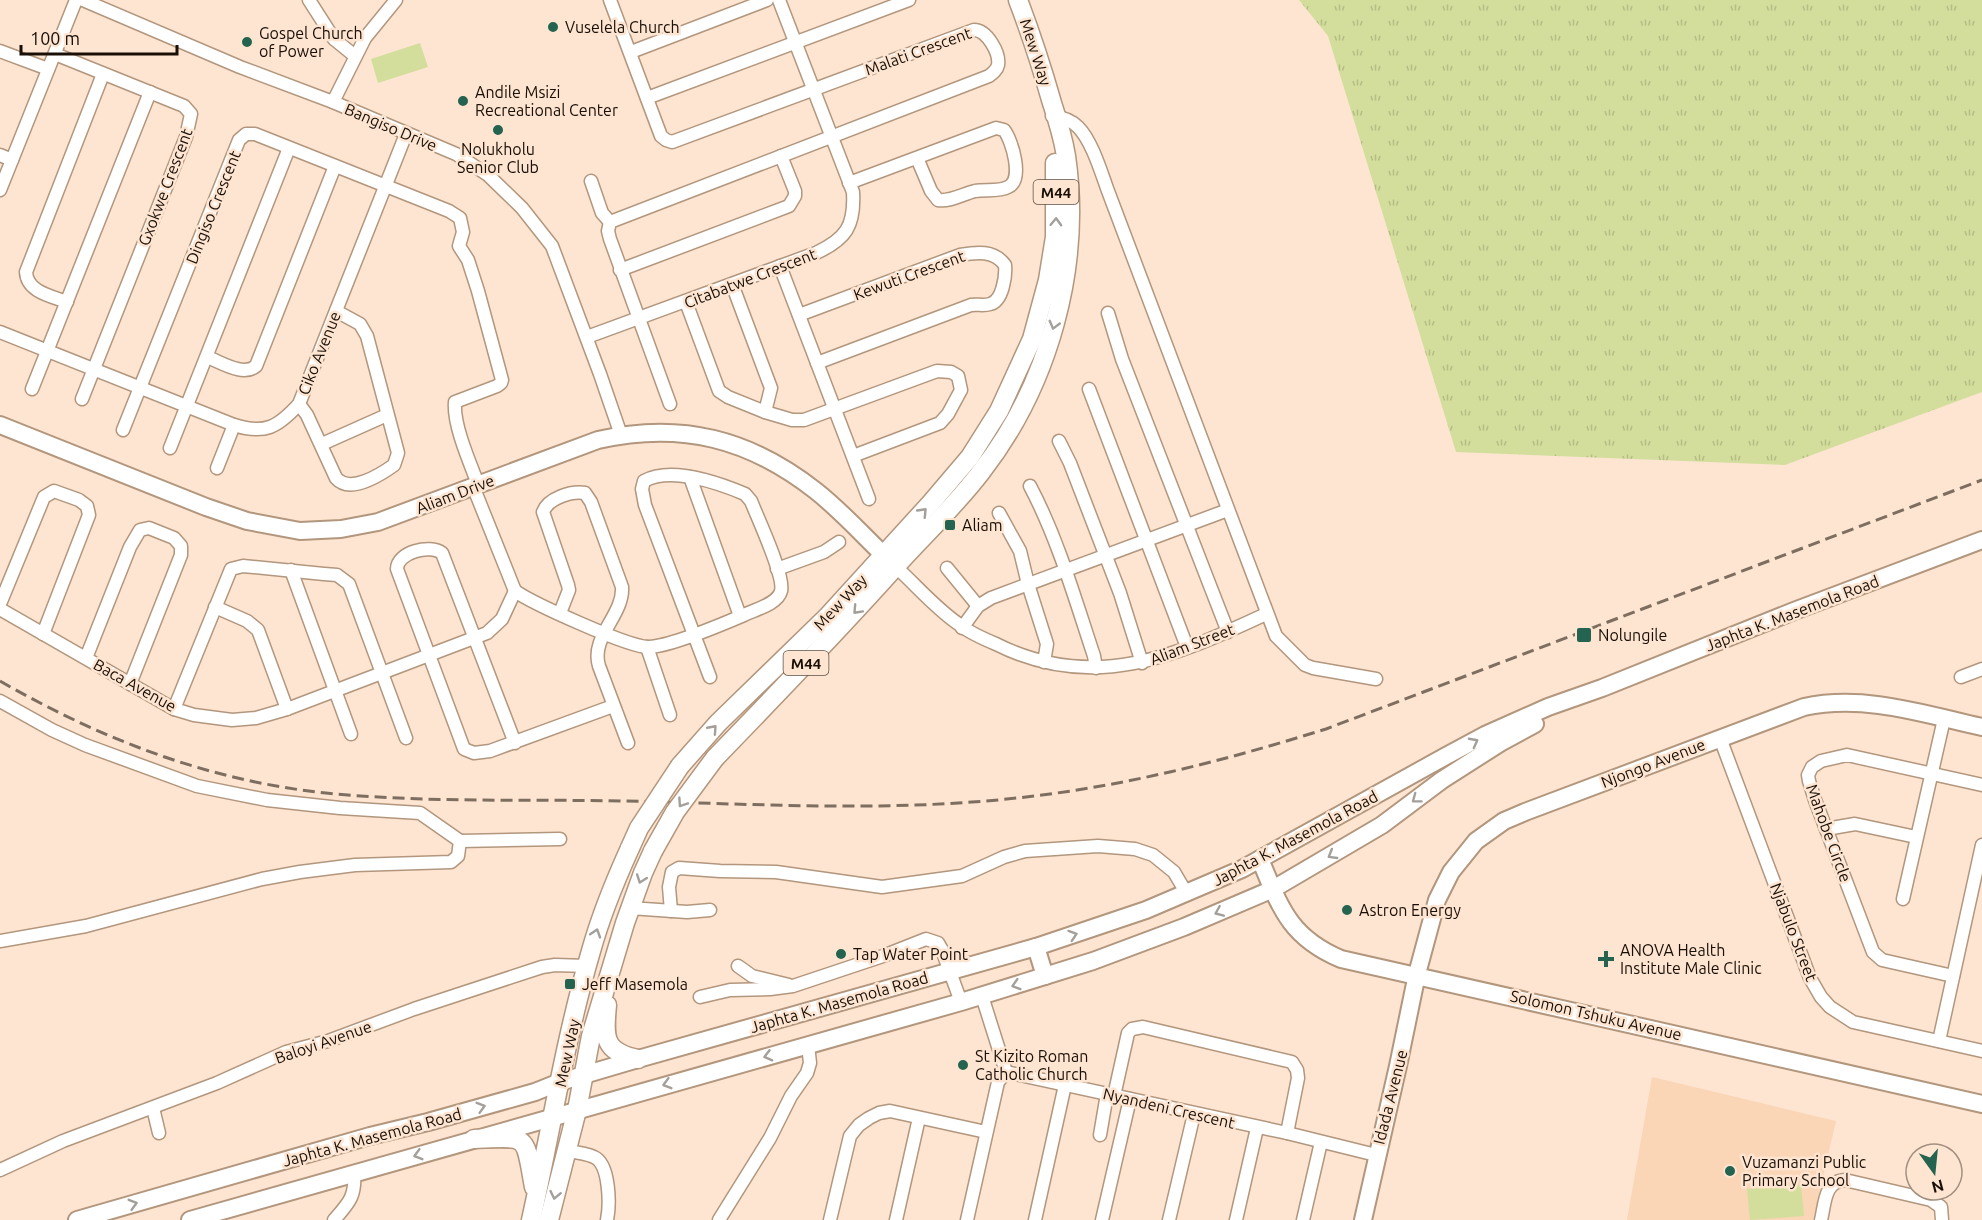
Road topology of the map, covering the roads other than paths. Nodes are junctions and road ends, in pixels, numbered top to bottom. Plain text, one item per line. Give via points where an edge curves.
1 (76, 0) edge
2 (83, 0) edge
3 (309, 0) edge
4 (396, 0) edge
5 (625, 0) edge
6 (767, 0) edge
7 (779, 0) edge
8 (909, 0) edge
9 (1018, 0) edge
10 (611, 3) edge
11 (795, 43) junction
12 (0, 51) edge
13 (631, 52) junction
14 (55, 54) junction
15 (355, 56) junction
16 (48, 69) junction
17 (103, 74) junction
18 (813, 89) junction
19 (150, 92) junction
20 (647, 98) junction
21 (333, 102) junction
22 (1054, 112) junction
23 (406, 134) junction
24 (831, 136) junction
25 (289, 148) junction
26 (781, 156) junction
27 (6, 158) edge
28 (917, 158) junction
29 (335, 166) junction
30 (591, 181) dead end
31 (849, 183) junction
32 (385, 186) junction
33 (0, 190) edge
34 (610, 222) junction
35 (780, 266) junction
36 (620, 270) junction
37 (732, 284) junction
38 (67, 302) junction
39 (686, 302) junction
40 (336, 311) junction
41 (1108, 314) dead end
42 (799, 315) junction
43 (639, 319) junction
44 (0, 333) edge
45 (587, 337) junction
46 (46, 351) junction
47 (207, 357) junction
48 (817, 363) junction
49 (94, 368) junction
50 (140, 387) junction
51 (33, 389) dead end
52 (1089, 389) dead end
53 (82, 399) dead end
54 (299, 404) junction
55 (670, 404) dead end
56 (187, 406) junction
57 (835, 409) junction
58 (765, 412) junction
59 (387, 415) junction
60 (0, 425) edge
61 (234, 425) junction
62 (123, 430) dead end
63 (621, 435) junction
64 (1059, 441) dead end
65 (322, 444) junction
66 (170, 448) dead end
67 (853, 456) junction
68 (217, 468) dead end
69 (690, 477) junction
70 (476, 485) junction
71 (1030, 486) dead end
72 (869, 499) dead end
73 (1228, 510) junction
74 (999, 513) dead end
75 (1187, 525) junction
76 (1982, 540) edge
77 (1147, 541) junction
78 (839, 542) dead end
79 (1105, 556) junction
80 (890, 561) junction
81 (947, 568) dead end
82 (777, 569) junction
83 (291, 570) junction
84 (1065, 570) junction
85 (1028, 584) junction
86 (515, 591) junction
87 (0, 604) edge
88 (978, 606) junction
89 (215, 607) junction
90 (0, 609) edge
91 (560, 614) junction
92 (1266, 614) junction
93 (740, 616) junction
94 (962, 627) junction
95 (1228, 632) junction
96 (605, 633) junction
97 (43, 634) junction
98 (693, 634) junction
99 (475, 638) junction
100 (647, 647) junction
101 (1187, 647) junction
102 (428, 656) junction
103 (86, 658) junction
104 (1044, 662) junction
105 (1142, 663) junction
106 (1096, 668) junction
107 (1982, 669) edge
108 (381, 672) junction
109 (710, 677) dead end
110 (1960, 677) dead end
111 (1376, 679) dead end
112 (130, 684) junction
113 (1602, 688) junction
114 (335, 691) junction
115 (0, 701) edge
116 (613, 706) junction
117 (174, 709) junction
118 (287, 709) junction
119 (670, 715) dead end
120 (1944, 718) junction
121 (1982, 727) edge
122 (351, 734) dead end
123 (406, 738) dead end
124 (1720, 738) junction
125 (515, 743) junction
126 (628, 743) dead end
127 (1931, 772) junction
128 (1982, 785) edge
129 (1826, 829) junction
130 (1916, 837) junction
131 (560, 839) dead end
132 (460, 841) junction
133 (1982, 845) edge
134 (1260, 859) junction
135 (1273, 889) junction
136 (1187, 894) junction
137 (1903, 899) dead end
138 (630, 908) junction
139 (710, 910) dead end
140 (671, 911) junction
141 (0, 940) edge
142 (1036, 947) junction
143 (611, 965) junction
144 (587, 966) junction
145 (738, 966) dead end
146 (948, 971) junction
147 (1417, 974) junction
148 (1045, 976) junction
149 (1953, 976) junction
150 (793, 986) junction
151 (982, 996) junction
152 (700, 997) dead end
153 (961, 1002) junction
154 (1939, 1041) junction
155 (808, 1045) junction
156 (1982, 1051) edge
157 (638, 1059) junction
158 (1006, 1072) junction
159 (583, 1076) junction
160 (560, 1082) junction
161 (1065, 1085) junction
162 (1111, 1095) junction
163 (1130, 1099) junction
164 (1982, 1104) edge
165 (153, 1108) junction
166 (577, 1110) junction
167 (1194, 1114) junction
168 (554, 1117) junction
169 (919, 1118) junction
170 (1257, 1128) junction
171 (986, 1132) junction
172 (159, 1133) dead end
173 (1287, 1133) junction
174 (1100, 1136) dead end
175 (474, 1139) junction
176 (1322, 1142) junction
177 (566, 1151) junction
178 (1376, 1155) junction
179 (0, 1170) edge
180 (354, 1173) junction
181 (536, 1197) junction
182 (229, 1214) edge
183 (1038, 1219) edge
184 (77, 1220) edge
185 (190, 1220) edge
186 (334, 1220) edge
187 (531, 1220) edge
188 (549, 1220) edge
189 (608, 1220) edge
190 (719, 1220) edge
191 (830, 1220) edge
192 (897, 1220) edge
193 (967, 1220) edge
194 (1102, 1220) edge
195 (1169, 1220) edge
196 (1236, 1220) edge
197 (1303, 1220) edge
198 (1363, 1220) edge
199 (1821, 1220) edge
200 (1942, 1220) edge

1 - 14 street
2 - 21 street, Bangiso Drive
3 - 15 street via 330,33
4 - 15 street via 371,29
5 - 10 street
6 - 13 street
7 - 11 street, Citabatwe Crescent
8 - 11 street
9 - 22 main road, Mew Way / M44 via 1036,45
10 - 13 street
11 - 18 street, Citabatwe Crescent
11 - 20 street
12 - 16 street
13 - 20 street
14 - 16 street
14 - 17 street, Gxokwe Crescent
15 - 21 street
16 - 27 street
17 - 19 street, Gxokwe Crescent
17 - 38 street via 26,272 30,286
18 - 20 street via 672,142 662,136
18 - 24 street, Citabatwe Crescent
18 - 24 street, Malati Crescent via 974,30 988,36 998,61 995,72 988,76
19 - 38 street
19 - 49 street, Gxokwe Crescent via 184,106 191,114 190,122
21 - 23 street, Bangiso Drive
22 - 73 street via 1078,126 1095,160
22 - 80 main road, Mew Way / M44 via 1055,237 1032,339 999,411 970,457
23 - 32 street, Ciko Avenue
23 - 45 street, Bangiso Drive via 464,159 488,175 522,208 552,246
24 - 26 street
24 - 31 street, Citabatwe Crescent
25 - 29 street, Dingiso Crescent
25 - 47 street
25 - 50 street, Dingiso Crescent via 250,133 239,140
26 - 34 street
26 - 36 street via 795,191 789,206
27 - 33 street
28 - 28 street via 938,200 1006,188 1014,180 1014,153 1007,135 1000,129
28 - 31 street
29 - 32 street, Dingiso Crescent
29 - 47 street via 256,366 241,370
30 - 34 street via 602,213
31 - 35 street, Citabatwe Crescent via 854,203 852,219 844,234 828,248
32 - 40 street, Ciko Avenue
32 - 70 street via 449,211 461,221 459,246 468,260 482,303 502,380 455,402
34 - 36 street via 608,231
35 - 37 street, Citabatwe Crescent
35 - 42 street
36 - 43 street
37 - 39 street, Citabatwe Crescent
37 - 58 street via 771,388
38 - 46 street
39 - 43 street, Citabatwe Crescent
39 - 58 street via 719,391
40 - 54 street, Ciko Avenue
40 - 59 street via 364,328
41 - 75 street
42 - 48 street
42 - 48 street, Kewuti Crescent via 960,255 986,253 1005,265 1000,293 990,304 971,305
43 - 45 street, Citabatwe Crescent
43 - 55 street
44 - 46 street, Ciko Avenue
45 - 63 street, Bangiso Drive
46 - 49 street, Ciko Avenue
46 - 51 street
47 - 56 street
48 - 57 street
49 - 50 street, Ciko Avenue
49 - 53 street, Gxokwe Crescent
50 - 56 street, Ciko Avenue
50 - 62 street
52 - 77 street
54 - 61 street, Ciko Avenue via 276,425 265,429
54 - 65 street
56 - 61 street, Ciko Avenue
56 - 66 street
57 - 58 street via 798,421
57 - 67 street
57 - 67 street via 936,371 951,372 960,380 960,393 945,419
59 - 65 street
59 - 65 street via 398,457 392,466 364,480 340,482
60 - 70 main road, Aliam Drive via 206,507 275,528 300,531 357,527
61 - 68 street
63 - 70 main road, Aliam Drive
63 - 80 main road, Aliam Drive via 684,433 757,453 781,465 817,492
64 - 79 street
67 - 72 street
69 - 82 street via 748,497
69 - 93 street
69 - 98 street via 655,477 644,481 642,489
70 - 86 street
71 - 84 street
73 - 75 street
73 - 92 street
74 - 85 street via 1020,551
75 - 77 street
75 - 95 street
76 - 113 main road, Japhta K. Masemola Road
77 - 79 street
77 - 101 street
78 - 82 street via 825,552
79 - 84 street
79 - 105 street
80 - 94 street, Aliam Street
80 -> 138 main road, Mew Way / M44, bridge via 716,758 675,812 642,873
144 -> 80 main road, Mew Way / M44, bridge via 608,899 639,828 680,766 718,723
81 - 88 street
82 - 93 street via 782,583 778,598
83 - 89 street via 234,567
83 - 108 street via 337,576 347,582
83 - 114 street
84 - 85 street
84 - 106 street
85 - 88 street
85 - 104 street via 1047,644
86 - 91 street
86 - 99 street, Baca Avenue via 501,619
87 - 97 street via 44,497 54,491 79,500 87,506 89,514
88 - 94 street
89 - 117 street
89 - 118 street via 258,630
90 - 97 street, Baca Avenue
91 - 96 street
91 - 96 street via 569,590 543,512 550,502 571,493 585,493 622,587
92 - 95 street, Aliam Street
92 - 111 street via 1280,641 1305,665
93 - 98 street
94 - 104 street, Aliam Street via 1012,652
95 - 101 street, Aliam Street
96 - 100 street
96 - 116 street via 597,650 597,661
97 - 103 street, Baca Avenue
98 - 100 street
98 - 109 street
99 - 102 street, Baca Avenue
99 - 102 street via 442,553 434,548 411,554 398,562 397,569
99 - 125 street
100 - 119 street
101 - 105 street, Aliam Street
102 - 108 street, Baca Avenue
102 - 125 street via 464,749 482,753
103 - 112 street, Baca Avenue
103 - 112 street via 138,533 149,528 174,538 181,546 181,555
104 - 106 street, Aliam Street
105 - 106 street, Aliam Street
107 - 110 street
108 - 114 street, Baca Avenue
108 - 123 street
112 - 117 street, Baca Avenue
134 -> 113 main road, Japhta K. Masemola Road via 1485,735
113 -> 135 main road, Japhta K. Masemola Road via 1500,743 1382,825
114 - 118 street, Baca Avenue
114 - 122 street
115 - 132 street via 85,745 197,786 267,800 420,813
116 - 125 street
116 - 126 street
117 - 118 street, Baca Avenue via 216,719 244,720
120 - 121 main road, Njongo Avenue
120 - 124 main road, Njongo Avenue via 1879,705 1824,703
120 - 127 street
124 - 147 main road, Njongo Avenue via 1525,812 1476,841 1441,890
124 - 154 street, Njabulo Street via 1810,978 1821,997 1853,1022
127 - 128 street, Mahobe Circle
127 - 129 street, Mahobe Circle via 1846,755 1816,764 1809,781
127 - 130 street
129 - 130 street via 1855,824
129 - 149 street, Mahobe Circle via 1876,956
130 - 137 street
131 - 132 street
132 - 141 street via 458,856 451,862 354,865 300,872 86,926
133 - 149 street
134 - 135 main road, Solomon Tshuku Avenue
134 - 136 main road, Japhta K. Masemola Road
135 - 147 main road, Solomon Tshuku Avenue via 1299,933 1320,949 1341,958
135 -> 148 main road, Japhta K. Masemola Road via 1184,927
136 - 140 street via 1174,872 1153,855 1135,849 1098,846 1025,851 962,876 882,887 776,873 679,868 672,872 670,882
142 -> 136 main road, Japhta K. Masemola Road
138 - 140 street
138 - 143 main road, Mew Way / M44
139 - 140 street
142 - 146 main road, Japhta K. Masemola Road
142 - 148 main road
143 - 157 main road via 607,1039 616,1052
143 - 159 main road, Mew Way / M44
144 - 160 main road, Mew Way / M44
144 - 165 street, Baloyi Avenue via 555,965 532,970 328,1041 285,1052
145 - 150 street via 752,976
146 - 150 street via 938,943 926,939
146 - 153 street
146 - 157 main road, Japhta K. Masemola Road
147 - 164 main road, Solomon Tshuku Avenue
147 - 178 main road, Idada Avenue
148 -> 151 main road, Japhta K. Masemola Road
149 - 154 street
150 - 152 street via 730,990
151 - 153 main road, Japhta K. Masemola Road
151 - 158 street
153 - 155 main road, Japhta K. Masemola Road
154 - 156 street, Njabulo Street
155 -> 166 main road, Japhta K. Masemola Road
155 - 190 street via 807,1073
157 - 159 main road, Japhta K. Masemola Road
158 - 161 street, Nyandeni Crescent
158 - 171 street via 998,1082
159 - 160 main road, Japhta K. Masemola Road
159 - 166 main road, Mew Way / M44
160 - 168 main road, Mew Way / M44
184 -> 160 main road, Japhta K. Masemola Road
161 - 162 street, Nyandeni Crescent
161 - 183 street
162 - 163 street, Nyandeni Crescent
162 - 173 street via 1132,1029 1143,1027 1176,1034 1292,1062 1298,1078
162 - 174 street
163 - 167 street, Nyandeni Crescent
163 - 194 street
165 - 172 street
165 - 179 street, Baloyi Avenue via 63,1141
166 - 168 main road, Japhta K. Masemola Road
166 - 177 main road, Mew Way / M44
167 - 170 street, Nyandeni Crescent
167 - 195 street
168 - 175 main road, Japhta K. Masemola Road
168 - 181 main road, Mew Way / M44
169 - 171 street
169 - 191 street via 886,1111 859,1125 848,1141
169 - 192 street
170 - 173 street, Nyandeni Crescent
170 - 196 street
171 - 193 street
173 - 176 street, Nyandeni Crescent
175 -> 180 main road, Japhta K. Masemola Road
175 - 181 main road via 512,1137 526,1146
176 - 178 street, Nyandeni Crescent
176 - 197 street
177 -> 188 main road, Mew Way / M44
177 - 189 street via 592,1155 601,1163 607,1184
178 - 198 main road, Idada Avenue
180 - 182 main road, Japhta K. Masemola Road
180 - 186 street via 353,1194
181 - 187 main road, Mew Way / M44
182 - 185 main road, Japhta K. Masemola Road
199 - 200 street via 1829,1189 1841,1180 1931,1200 1941,1207

